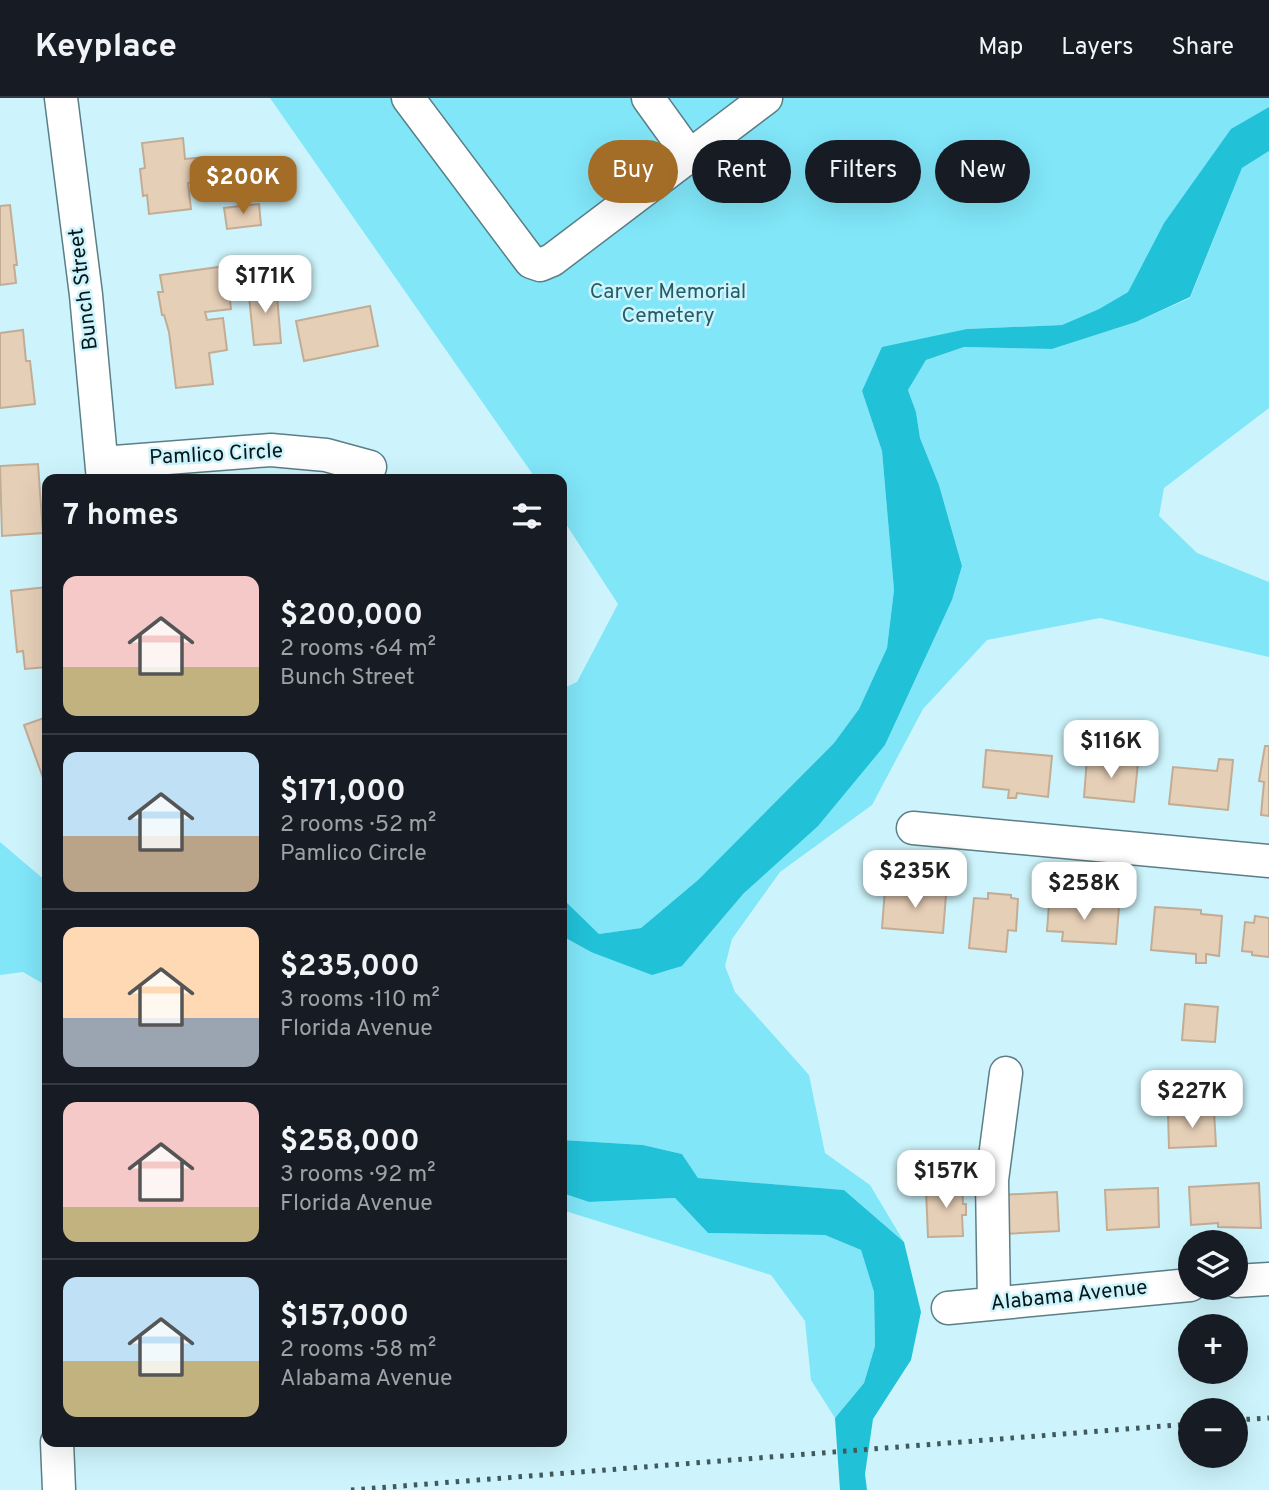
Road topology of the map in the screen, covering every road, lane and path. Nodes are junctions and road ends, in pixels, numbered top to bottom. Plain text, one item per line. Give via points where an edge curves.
1 (61, 98) edge
2 (408, 98) edge
3 (648, 98) edge
4 (766, 98) edge
5 (689, 155) junction
6 (370, 467) dead end
7 (103, 471) edge
8 (913, 828) dead end
9 (1269, 861) edge
10 (1006, 1073) dead end
11 (1269, 1279) edge
12 (1248, 1280) edge
13 (1178, 1286) edge
14 (994, 1303) junction
15 (948, 1308) dead end
16 (57, 1447) edge
17 (59, 1490) edge

1 - 7 street, Bunch Street
2 - 5 street via 531,262 540,265
3 - 5 street
4 - 5 street
6 - 7 street, Pamlico Circle via 326,455 271,450
8 - 9 street
10 - 14 street via 992,1180
11 - 12 street
13 - 14 street, Alabama Avenue
14 - 15 street, Alabama Avenue
16 - 17 street

